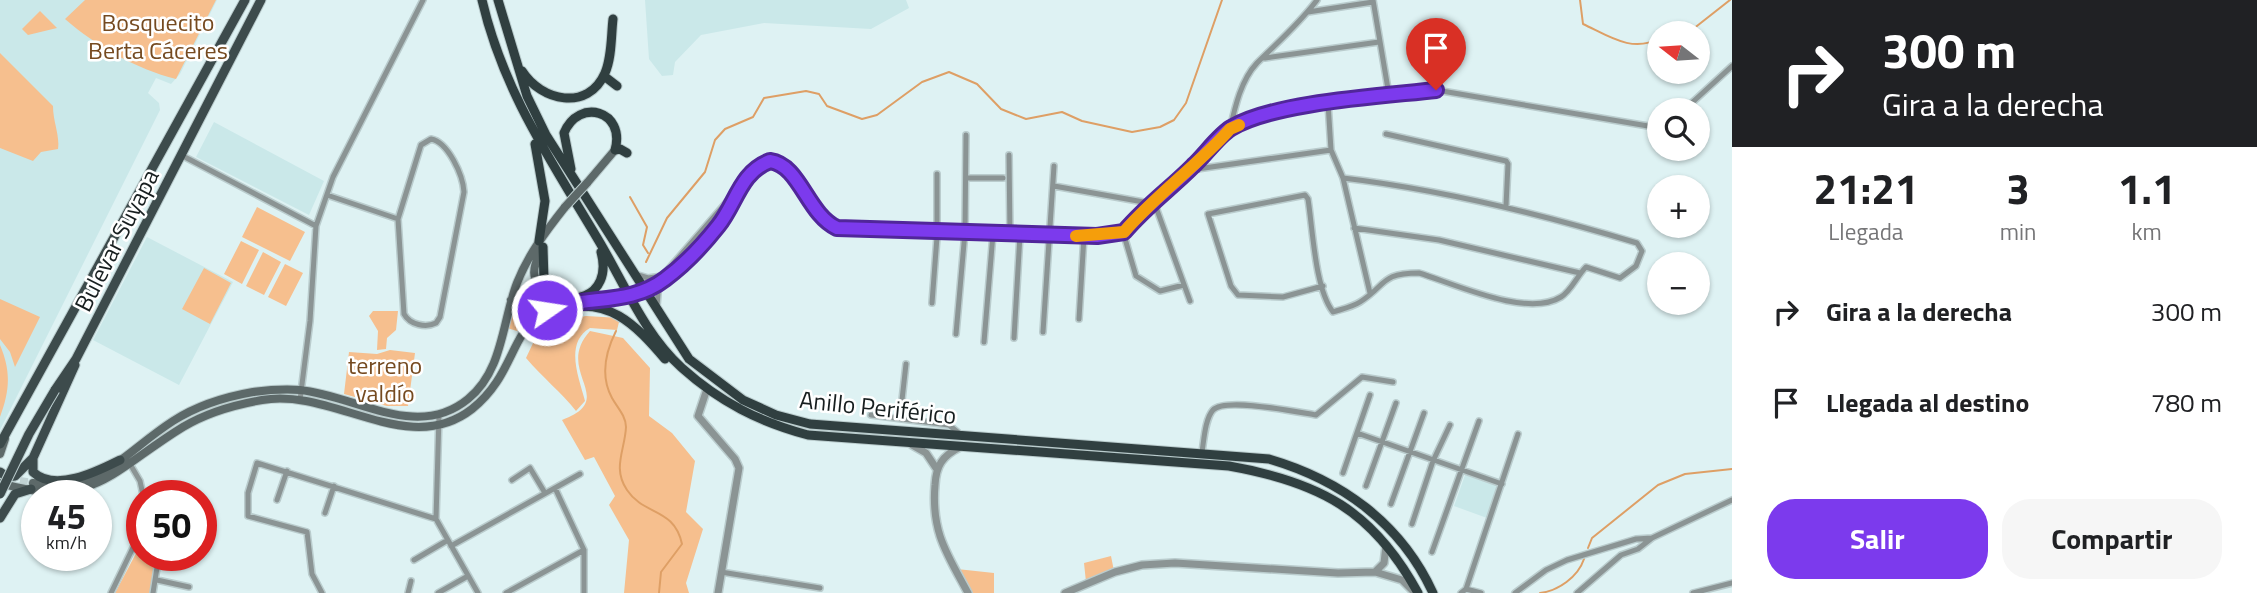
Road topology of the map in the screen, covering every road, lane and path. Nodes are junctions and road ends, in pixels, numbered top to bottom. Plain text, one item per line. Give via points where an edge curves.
1 (245, 0) edge
2 (261, 0) edge
3 (423, 0) edge
4 (482, 0) edge
5 (498, 0) edge
6 (1317, 0) edge
7 (1373, 1) edge
8 (1308, 12) junction
9 (613, 19) dead end
10 (1379, 42) junction
11 (512, 55) junction
12 (1265, 58) junction
13 (1732, 66) edge
14 (604, 76) junction
15 (617, 86) dead end
16 (1389, 95) junction
17 (1697, 98) edge
18 (1328, 103) junction
19 (1647, 126) edge
20 (1230, 129) junction
21 (532, 132) junction
22 (1386, 134) dead end
23 (966, 135) dead end
24 (615, 150) junction
25 (1331, 150) junction
26 (627, 153) dead end
27 (181, 155) junction
28 (1009, 155) dead end
29 (1054, 166) dead end
30 (1190, 170) junction
31 (937, 174) dead end
32 (966, 178) junction
33 (1003, 178) dead end
34 (1343, 178) junction
35 (575, 181) junction
36 (1054, 186) junction
37 (327, 195) junction
38 (733, 196) junction
39 (1151, 201) junction
40 (1506, 206) junction
41 (398, 219) junction
42 (316, 226) junction
43 (1354, 228) junction
44 (937, 232) junction
45 (965, 232) junction
46 (1124, 232) junction
47 (993, 234) junction
48 (1010, 234) junction
49 (1020, 235) junction
50 (1049, 236) junction
51 (1084, 236) junction
52 (598, 240) junction
53 (541, 244) junction
54 (633, 273) junction
55 (1580, 273) junction
56 (663, 276) junction
57 (1184, 285) junction
58 (1323, 286) junction
59 (540, 291) junction
60 (1370, 293) junction
61 (511, 300) junction
62 (1190, 301) dead end
63 (932, 303) dead end
64 (547, 310) junction
65 (659, 316) junction
66 (1079, 319) dead end
67 (505, 329) junction
68 (1043, 332) dead end
69 (522, 333) junction
70 (956, 334) dead end
71 (1014, 338) dead end
72 (984, 342) dead end
73 (76, 359) junction
74 (906, 364) dead end
75 (1393, 382) dead end
76 (703, 385) junction
77 (302, 390) junction
78 (1370, 395) dead end
79 (300, 400) junction
80 (1396, 403) dead end
81 (1424, 414) dead end
82 (871, 415) dead end
83 (900, 418) junction
84 (174, 420) junction
85 (438, 420) junction
86 (1479, 421) dead end
87 (1450, 425) dead end
88 (8, 429) junction
89 (1357, 433) junction
90 (960, 434) junction
91 (1518, 434) dead end
92 (900, 443) junction
93 (1382, 443) junction
94 (0, 444) edge
95 (961, 447) junction
96 (1202, 452) junction
97 (1409, 453) junction
98 (0, 454) edge
99 (33, 458) junction
100 (120, 460) junction
101 (1433, 461) junction
102 (130, 464) junction
103 (936, 468) junction
104 (287, 471) junction
105 (1461, 471) junction
106 (0, 472) edge
107 (1343, 473) dead end
108 (580, 474) dead end
109 (87, 480) edge
110 (105, 480) edge
111 (139, 480) edge
112 (512, 480) dead end
113 (0, 482) edge
114 (1502, 484) junction
115 (21, 485) edge
116 (334, 486) junction
117 (1366, 486) dead end
118 (555, 488) junction
119 (21, 491) edge
120 (545, 493) junction
121 (0, 494) edge
122 (277, 500) dead end
123 (1732, 500) edge
124 (1391, 504) dead end
125 (325, 513) dead end
126 (0, 516) edge
127 (436, 519) junction
128 (1412, 524) dead end
129 (1652, 538) junction
130 (1386, 541) junction
131 (450, 543) junction
132 (584, 550) junction
133 (1432, 552) dead end
134 (414, 559) dead end
135 (126, 562) edge
136 (158, 571) edge
137 (721, 572) junction
138 (1375, 572) junction
139 (468, 576) junction
140 (157, 580) junction
141 (411, 581) dead end
142 (1732, 583) edge
143 (189, 587) dead end
144 (820, 588) dead end
145 (1464, 591) edge
146 (111, 593) edge
147 (153, 593) edge
148 (322, 593) edge
149 (408, 593) edge
150 (438, 593) edge
151 (478, 593) edge
152 (506, 593) edge
153 (583, 593) edge
154 (718, 593) edge
155 (968, 593) edge
156 (1065, 593) edge
157 (1416, 593) edge
158 (1433, 593) edge
159 (1481, 593) edge
160 (1516, 593) edge
161 (1577, 593) edge
162 (1693, 593) edge

1 - 88 main road, Bulevar Suyapa
2 - 27 main road, Bulevar Suyapa
3 - 37 street
4 - 21 highway, Anillo Periférico via 492,40
5 - 11 highway, Anillo Periférico
6 - 8 street
7 - 8 street
7 - 10 street
8 - 12 street
9 - 14 highway
10 - 12 street
10 - 16 street
11 - 14 highway via 531,85 552,97 584,94
11 - 35 highway, Anillo Periférico via 537,115
12 - 20 street via 1242,88
13 - 17 street
14 - 15 highway
16 - 18 street
16 - 19 street via 1436,90
18 - 20 street via 1264,115
18 - 25 street
20 - 30 street
21 - 52 highway, Anillo Periférico
21 - 53 highway via 545,201
22 - 40 street via 1506,161
23 - 32 street
24 - 26 highway
24 - 35 highway via 618,134 610,120 596,112 578,115 567,126 564,139
24 - 53 main road, bridge via 565,207
25 - 30 street
25 - 34 street
27 - 42 street
27 - 73 main road, Bulevar Suyapa
28 - 48 street
29 - 36 street
30 - 39 street
31 - 44 street
32 - 33 street
32 - 45 street
34 - 40 street
34 - 43 street
35 - 54 highway, Anillo Periférico
36 - 39 street
36 - 50 street
37 - 41 street
37 - 42 street
38 - 44 street via 759,166 776,162 788,169 817,214 837,228
38 - 56 street
38 - 64 main road, bridge via 719,225 663,281 632,295
39 - 46 street
39 - 57 street
40 - 55 street via 1642,247 1636,266 1620,278 1586,267
41 - 41 street via 404,314 415,323 434,324 441,311 464,192 461,177 437,140 428,139 421,145
42 - 77 street
43 - 55 street via 1439,240
43 - 60 street
44 - 45 street
44 - 63 street
45 - 47 street
45 - 70 street
46 - 51 street
46 - 57 street via 1136,276 1160,291
47 - 48 street
47 - 72 street
48 - 49 street
49 - 50 street
49 - 71 street
50 - 51 street
50 - 68 street
51 - 66 street
52 - 53 highway via 603,281 586,295 561,295 548,287
52 - 76 highway, Anillo Periférico via 651,331
53 - 59 main road via 534,268
53 - 61 main road
54 - 56 street
54 - 65 highway, Anillo Periférico
55 - 60 street via 1563,296 1539,305 1495,298 1419,274 1394,275
56 - 65 street via 656,298
57 - 62 street
58 - 58 street via 1305,195 1208,214 1238,295 1283,297
58 - 60 street via 1324,300 1333,313
59 - 61 main road via 528,291
59 - 64 main road
61 - 67 main road
64 - 69 main road
65 - 90 highway, Anillo Periférico via 689,359 715,382 776,415 810,424
67 - 69 main road
67 - 85 main road via 482,385
69 - 76 highway via 557,311 580,308 617,313 629,319 683,376
69 - 85 main road via 500,379 488,392 472,408
73 - 99 main road via 74,373
73 - 121 main road, Bulevar Suyapa, bridge via 29,434
74 - 83 street
75 - 96 street via 1362,377 1316,415 1233,404 1216,407
76 - 92 highway, Anillo Periférico via 738,410 772,426 808,435
76 - 137 street via 698,416 739,468
77 - 79 street
77 - 84 main road via 265,390 215,400
77 - 85 main road
78 - 89 street
79 - 85 main road via 401,426
79 - 102 main road via 265,399 219,409 184,426
80 - 93 street
81 - 97 street
82 - 83 street
83 - 90 street via 949,425
84 - 100 main road
84 - 102 main road via 134,454
85 - 127 street
86 - 105 street
87 - 101 street
88 - 94 main road, Bulevar Suyapa
88 - 98 main road
89 - 93 street
89 - 107 street
90 - 96 highway, Anillo Periférico
91 - 114 street
92 - 95 highway, Anillo Periférico
92 - 103 street via 926,453
93 - 97 street
93 - 117 street
95 - 103 street via 946,455
95 - 130 highway, Anillo Periférico via 1228,466 1273,474 1335,499
96 - 158 highway, Anillo Periférico via 1269,459 1325,480 1383,521 1409,551
97 - 101 street
97 - 124 street
99 - 100 main road via 36,475 49,479 84,475
99 - 106 main road via 15,476
100 - 109 main road
101 - 105 street
101 - 128 street
102 - 110 main road
102 - 111 street
103 - 155 street via 936,527
104 - 116 street
104 - 122 street
104 - 148 street via 257,463 247,513 307,532 313,574
105 - 114 street
105 - 133 street
108 - 118 street
112 - 120 street via 530,468
113 - 115 main road
114 - 145 street
116 - 125 street
116 - 127 street
118 - 120 street
118 - 132 street
119 - 126 main road
120 - 131 street
123 - 129 street
127 - 131 street
129 - 160 street via 1567,560
129 - 161 street via 1621,555
130 - 138 street via 1386,557
130 - 157 highway, Anillo Periférico
131 - 134 street
131 - 139 street
132 - 152 street
132 - 153 street
135 - 146 street
136 - 140 street
137 - 144 street
137 - 154 street
138 - 156 street via 1142,565 1085,582
138 - 157 street via 1402,580
139 - 150 street
139 - 151 street
140 - 143 street
140 - 147 street
141 - 149 street
142 - 162 street
145 - 159 street

